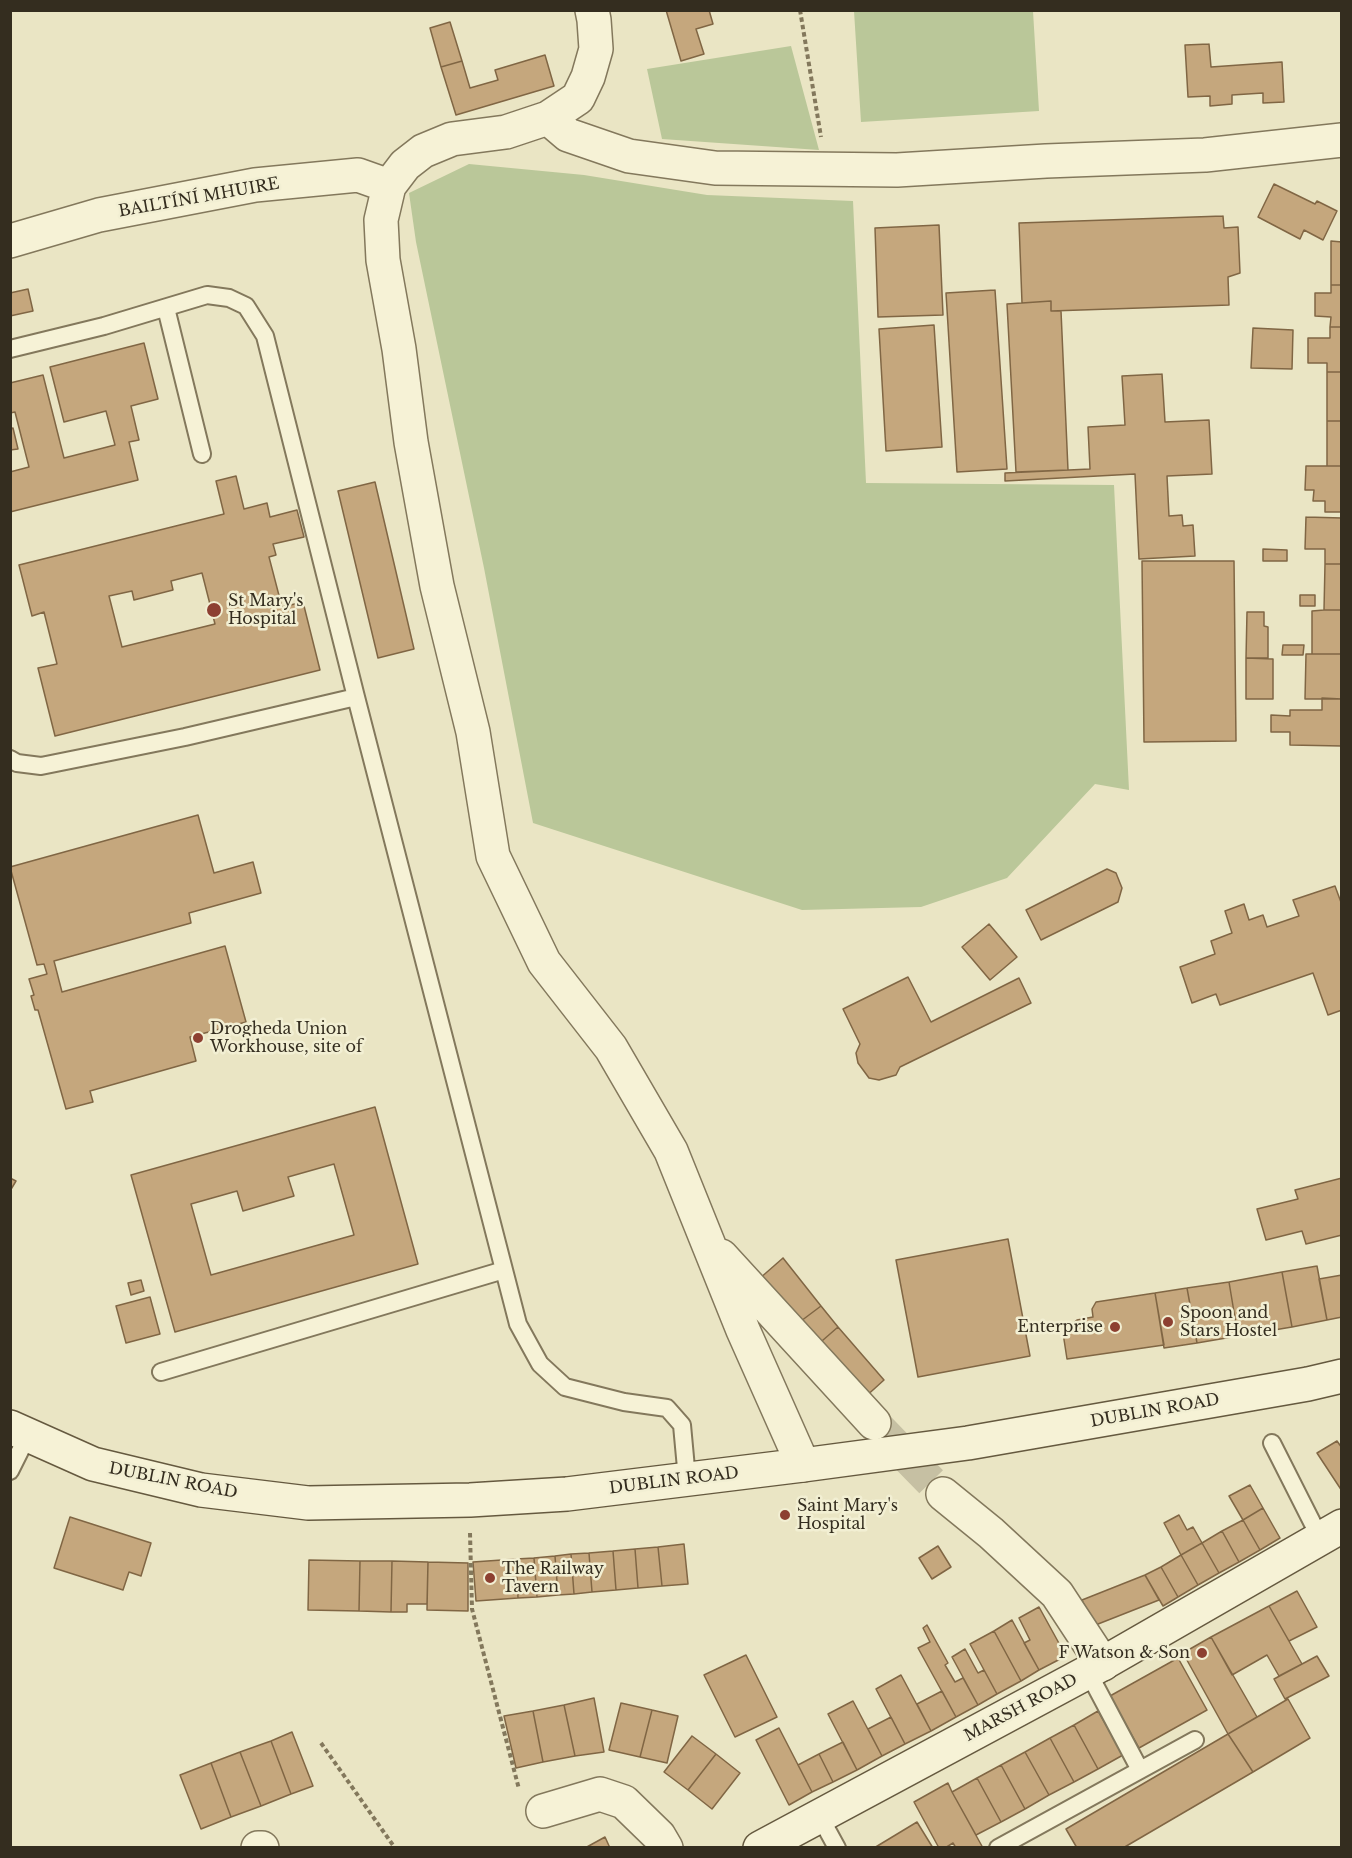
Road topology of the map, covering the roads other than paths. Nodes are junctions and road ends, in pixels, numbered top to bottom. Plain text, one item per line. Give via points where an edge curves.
1 (592, 10) edge
2 (548, 118) junction
3 (1341, 140) edge
4 (389, 186) junction
5 (10, 241) edge
6 (166, 308) junction
7 (10, 349) edge
8 (202, 454) dead end
9 (356, 697) junction
10 (10, 759) edge
11 (707, 1241) junction
12 (504, 1269) junction
13 (161, 1372) dead end
14 (1341, 1376) edge
15 (874, 1423) tunnel mouth
16 (19, 1431) edge
17 (1272, 1443) dead end
18 (802, 1465) junction
19 (10, 1471) edge
20 (687, 1479) junction
21 (943, 1494) tunnel mouth
22 (1331, 1532) edge
23 (1096, 1668) junction
24 (1195, 1740) dead end
25 (1140, 1770) junction
26 (531, 1801) road end
27 (819, 1815) junction
28 (666, 1848) edge
29 (760, 1848) edge
30 (837, 1848) edge
31 (998, 1848) edge

1 - 2 street via 596,50 588,77 578,98
2 - 3 street via 568,135 629,156 715,168 897,170 1205,155
2 - 4 street via 506,132 452,139 423,151 405,165
4 - 5 street, BAILTÍNÍ MHUIRE via 358,174 255,185 99,215
4 - 11 street via 381,220 383,260 411,442 437,586 473,732 494,856 544,962 611,1048 671,1151
6 - 7 lane
6 - 8 lane
6 - 9 lane via 207,295 229,298 246,306 265,336
9 - 10 lane via 40,766
9 - 12 lane
11 - 15 street
11 - 18 street
12 - 13 lane
12 - 20 lane via 518,1324 540,1364 565,1387 668,1408 682,1425
14 - 18 street, DUBLIN ROAD via 968,1443
16 - 19 lane
16 - 20 street, DUBLIN ROAD via 93,1464 201,1490 308,1503 567,1494
17 - 22 lane
18 - 20 street, DUBLIN ROAD
21 - 23 street via 1058,1594
22 - 23 street, MARSH ROAD
23 - 25 lane
23 - 27 street, MARSH ROAD
24 - 25 lane
25 - 31 lane
26 - 28 street via 600,1794 624,1802
27 - 29 street, MARSH ROAD
27 - 30 lane

